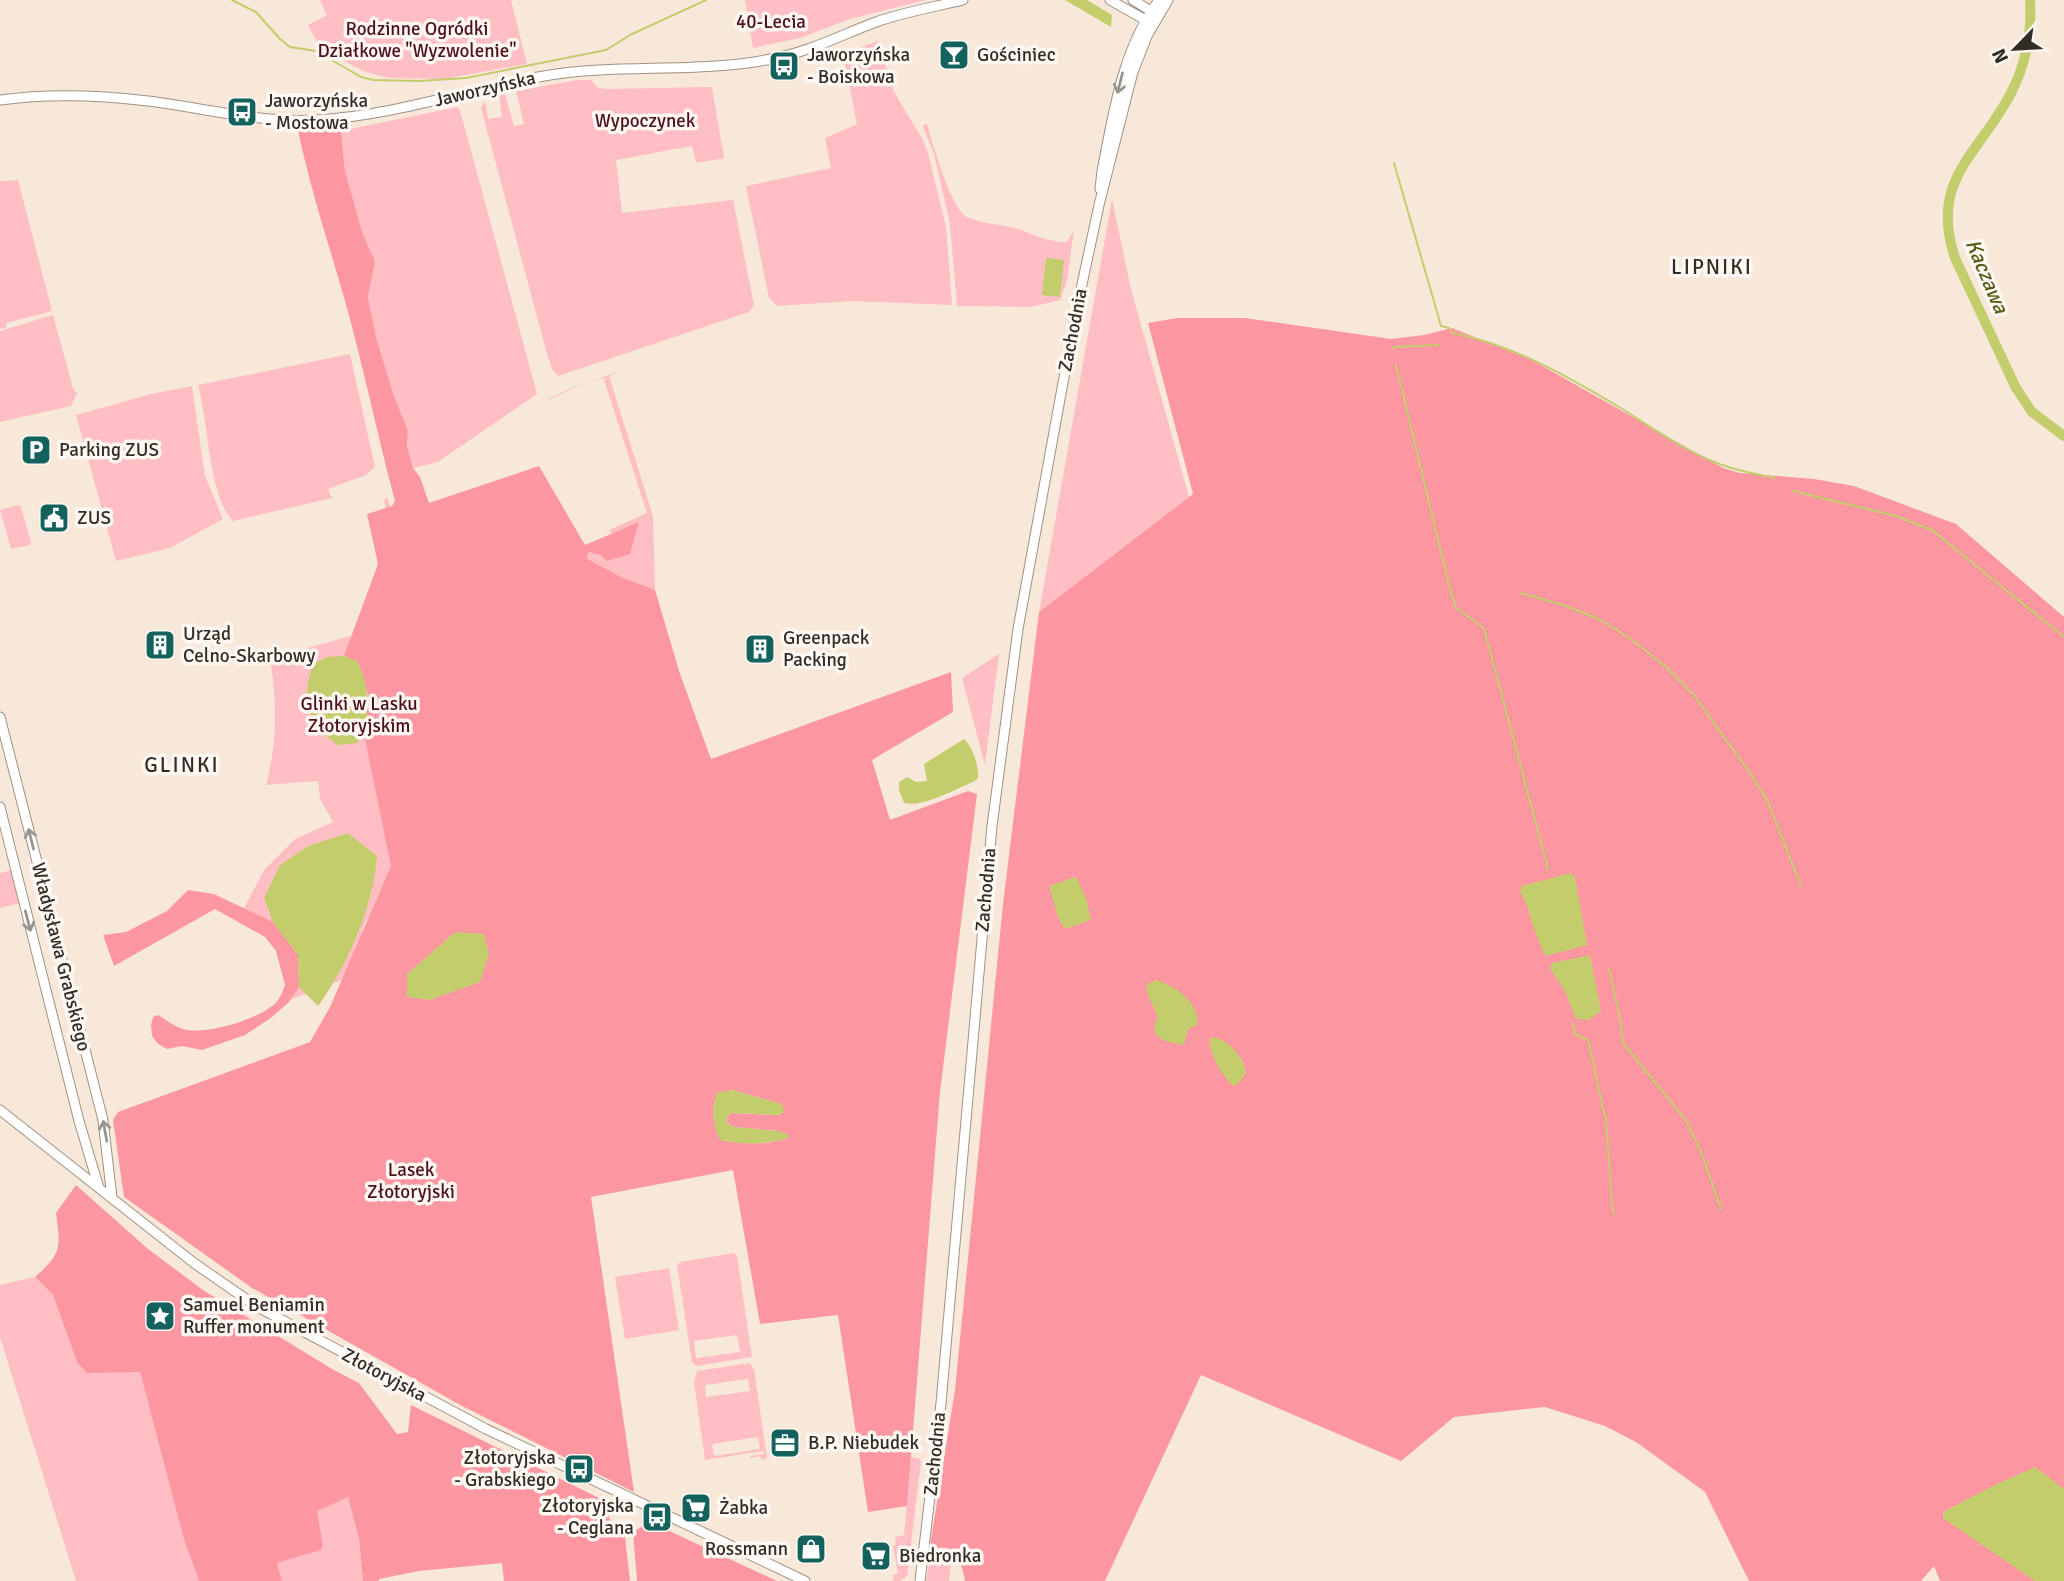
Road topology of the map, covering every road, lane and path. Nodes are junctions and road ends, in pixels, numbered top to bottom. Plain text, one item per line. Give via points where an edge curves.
1 (963, 0) edge
2 (1110, 0) edge
3 (1133, 0) edge
4 (1158, 0) edge
5 (1168, 0) edge
6 (1152, 18) junction
7 (0, 100) edge
8 (0, 717) edge
9 (0, 807) edge
10 (0, 1110) edge
11 (89, 1154) junction
12 (69, 1165) junction
13 (100, 1189) junction
14 (112, 1198) junction
15 (805, 1581) edge
16 (919, 1581) edge

1 - 7 street, Jaworzyńska via 877,22 823,45 772,59 554,74 350,117 259,119 97,96
2 - 6 street
3 - 6 street
4 - 6 street
5 - 6 street
6 - 16 street, Zachodnia via 1133,72 1075,317 1009,690 992,826 941,1403
14 -> 8 street, Władysława Grabskiego via 103,1120
9 -> 11 street, Władysława Grabskiego
10 - 12 street, Złotoryjska
11 - 12 street
11 - 13 street, Władysława Grabskiego
12 - 13 street, Złotoryjska
13 - 14 street, Złotoryjska
14 - 15 street, Złotoryjska via 194,1264 256,1306 486,1429

